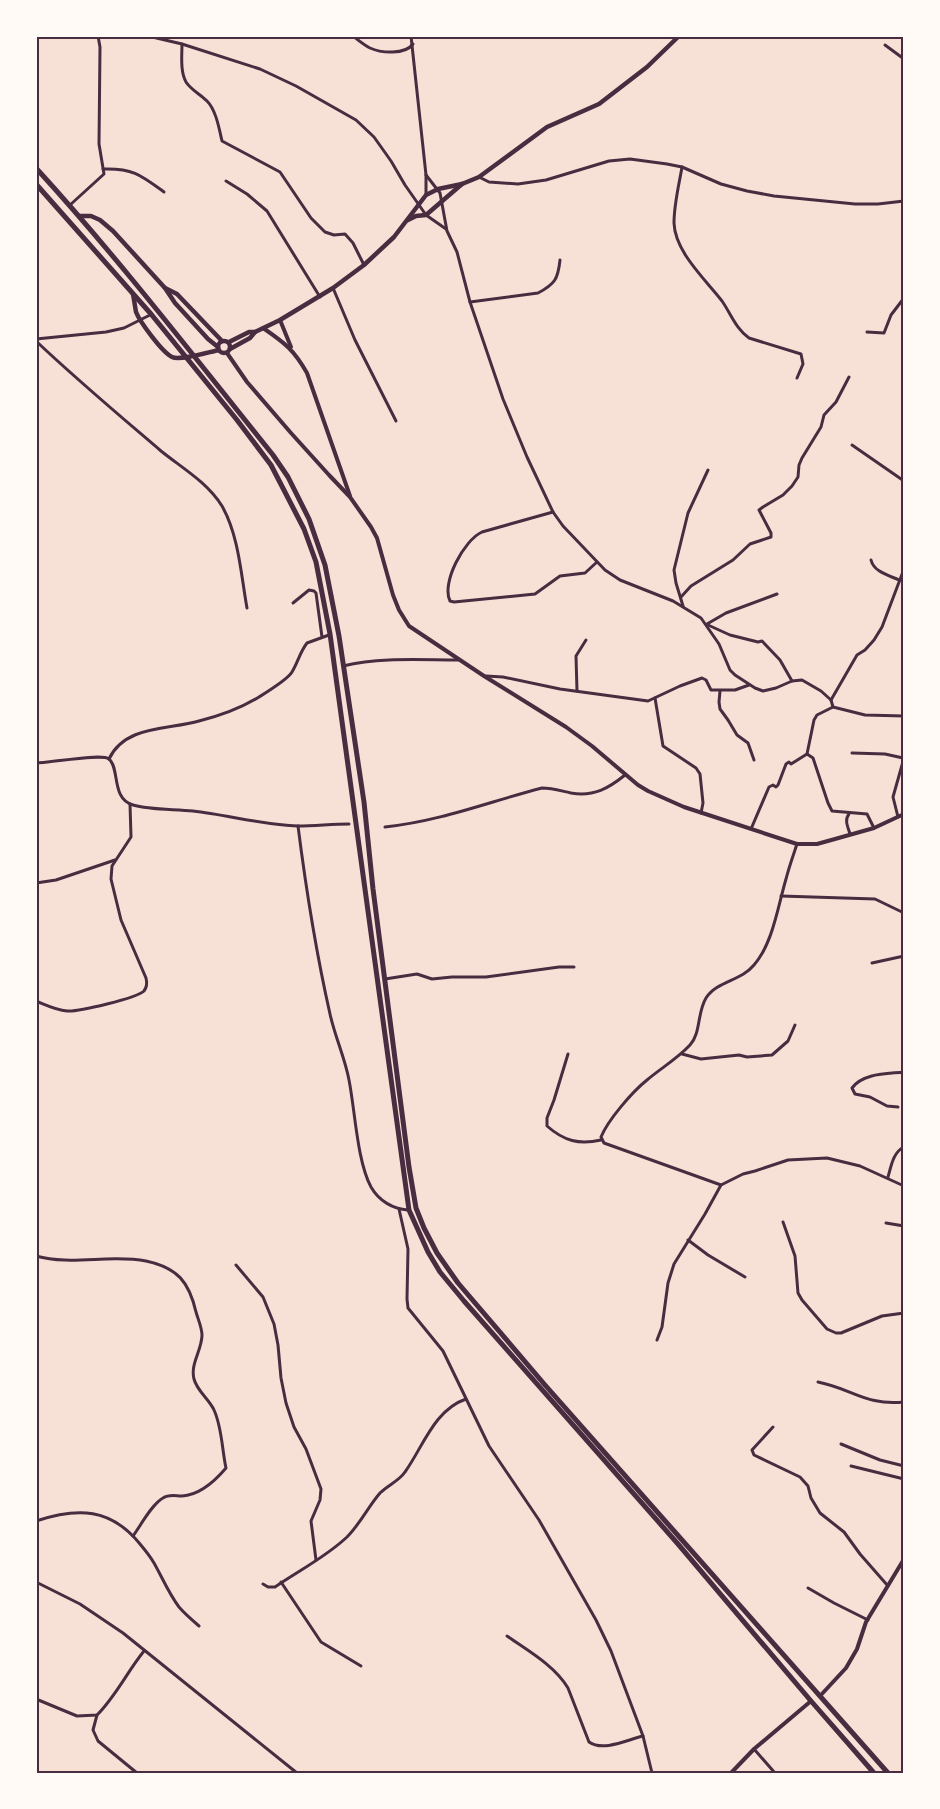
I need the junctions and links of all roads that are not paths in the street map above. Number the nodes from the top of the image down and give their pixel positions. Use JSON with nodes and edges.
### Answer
{"nodes":[{"id":1,"x":98,"y":36,"type":"edge"},
{"id":2,"x":148,"y":36,"type":"edge"},
{"id":3,"x":353,"y":36,"type":"edge"},
{"id":4,"x":411,"y":36,"type":"edge"},
{"id":5,"x":679,"y":36,"type":"edge"},
{"id":6,"x":182,"y":44,"type":"junction"},
{"id":7,"x":413,"y":45,"type":"junction"},
{"id":8,"x":885,"y":45,"type":"dead end"},
{"id":9,"x":904,"y":59,"type":"edge"},
{"id":10,"x":682,"y":167,"type":"junction"},
{"id":11,"x":36,"y":168,"type":"edge"},
{"id":12,"x":103,"y":170,"type":"junction"},
{"id":13,"x":426,"y":175,"type":"junction"},
{"id":14,"x":479,"y":177,"type":"junction"},
{"id":15,"x":226,"y":181,"type":"dead end"},
{"id":16,"x":36,"y":184,"type":"edge"},
{"id":17,"x":462,"y":184,"type":"junction"},
{"id":18,"x":438,"y":189,"type":"junction"},
{"id":19,"x":164,"y":192,"type":"dead end"},
{"id":20,"x":426,"y":195,"type":"junction"},
{"id":21,"x":442,"y":200,"type":"junction"},
{"id":22,"x":904,"y":201,"type":"edge"},
{"id":23,"x":70,"y":205,"type":"junction"},
{"id":24,"x":419,"y":205,"type":"junction"},
{"id":25,"x":426,"y":215,"type":"junction"},
{"id":26,"x":80,"y":216,"type":"junction"},
{"id":27,"x":408,"y":220,"type":"junction"},
{"id":28,"x":447,"y":231,"type":"junction"},
{"id":29,"x":560,"y":260,"type":"dead end"},
{"id":30,"x":364,"y":265,"type":"junction"},
{"id":31,"x":165,"y":288,"type":"junction"},
{"id":32,"x":333,"y":288,"type":"junction"},
{"id":33,"x":133,"y":294,"type":"junction"},
{"id":34,"x":320,"y":297,"type":"junction"},
{"id":35,"x":904,"y":298,"type":"edge"},
{"id":36,"x":470,"y":302,"type":"junction"},
{"id":37,"x":151,"y":314,"type":"junction"},
{"id":38,"x":141,"y":320,"type":"junction"},
{"id":39,"x":280,"y":320,"type":"junction"},
{"id":40,"x":263,"y":328,"type":"junction"},
{"id":41,"x":255,"y":332,"type":"junction"},
{"id":42,"x":867,"y":332,"type":"dead end"},
{"id":43,"x":36,"y":340,"type":"edge"},
{"id":44,"x":222,"y":341,"type":"junction"},
{"id":45,"x":229,"y":342,"type":"junction"},
{"id":46,"x":218,"y":348,"type":"junction"},
{"id":47,"x":291,"y":348,"type":"junction"},
{"id":48,"x":229,"y":351,"type":"junction"},
{"id":49,"x":849,"y":377,"type":"dead end"},
{"id":50,"x":797,"y":378,"type":"dead end"},
{"id":51,"x":396,"y":421,"type":"dead end"},
{"id":52,"x":852,"y":445,"type":"dead end"},
{"id":53,"x":708,"y":470,"type":"dead end"},
{"id":54,"x":904,"y":481,"type":"edge"},
{"id":55,"x":350,"y":497,"type":"junction"},
{"id":56,"x":553,"y":512,"type":"junction"},
{"id":57,"x":871,"y":560,"type":"dead end"},
{"id":58,"x":597,"y":562,"type":"junction"},
{"id":59,"x":904,"y":569,"type":"edge"},
{"id":60,"x":900,"y":580,"type":"junction"},
{"id":61,"x":777,"y":594,"type":"dead end"},
{"id":62,"x":681,"y":597,"type":"junction"},
{"id":63,"x":293,"y":603,"type":"dead end"},
{"id":64,"x":683,"y":606,"type":"junction"},
{"id":65,"x":247,"y":608,"type":"dead end"},
{"id":66,"x":707,"y":624,"type":"junction"},
{"id":67,"x":330,"y":634,"type":"junction"},
{"id":68,"x":322,"y":637,"type":"junction"},
{"id":69,"x":586,"y":640,"type":"dead end"},
{"id":70,"x":461,"y":660,"type":"junction"},
{"id":71,"x":343,"y":666,"type":"junction"},
{"id":72,"x":484,"y":676,"type":"junction"},
{"id":73,"x":792,"y":681,"type":"junction"},
{"id":74,"x":750,"y":685,"type":"junction"},
{"id":75,"x":577,"y":691,"type":"junction"},
{"id":76,"x":720,"y":691,"type":"junction"},
{"id":77,"x":655,"y":698,"type":"junction"},
{"id":78,"x":831,"y":700,"type":"junction"},
{"id":79,"x":833,"y":707,"type":"junction"},
{"id":80,"x":904,"y":716,"type":"edge"},
{"id":81,"x":852,"y":753,"type":"dead end"},
{"id":82,"x":807,"y":754,"type":"junction"},
{"id":83,"x":904,"y":758,"type":"edge"},
{"id":84,"x":109,"y":759,"type":"junction"},
{"id":85,"x":754,"y":760,"type":"dead end"},
{"id":86,"x":36,"y":763,"type":"edge"},
{"id":87,"x":625,"y":775,"type":"junction"},
{"id":88,"x":130,"y":804,"type":"junction"},
{"id":89,"x":701,"y":813,"type":"junction"},
{"id":90,"x":849,"y":814,"type":"junction"},
{"id":91,"x":904,"y":814,"type":"edge"},
{"id":92,"x":898,"y":817,"type":"junction"},
{"id":93,"x":349,"y":824,"type":"dead end"},
{"id":94,"x":298,"y":826,"type":"junction"},
{"id":95,"x":385,"y":827,"type":"dead end"},
{"id":96,"x":874,"y":828,"type":"junction"},
{"id":97,"x":751,"y":829,"type":"junction"},
{"id":98,"x":850,"y":834,"type":"junction"},
{"id":99,"x":797,"y":844,"type":"junction"},
{"id":100,"x":115,"y":860,"type":"junction"},
{"id":101,"x":36,"y":883,"type":"edge"},
{"id":102,"x":781,"y":896,"type":"junction"},
{"id":103,"x":904,"y":913,"type":"edge"},
{"id":104,"x":369,"y":925,"type":"junction"},
{"id":105,"x":378,"y":926,"type":"junction"},
{"id":106,"x":904,"y":956,"type":"edge"},
{"id":107,"x":872,"y":963,"type":"dead end"},
{"id":108,"x":574,"y":967,"type":"dead end"},
{"id":109,"x":385,"y":979,"type":"junction"},
{"id":110,"x":36,"y":1001,"type":"edge"},
{"id":111,"x":795,"y":1025,"type":"dead end"},
{"id":112,"x":568,"y":1054,"type":"dead end"},
{"id":113,"x":682,"y":1054,"type":"junction"},
{"id":114,"x":904,"y":1072,"type":"edge"},
{"id":115,"x":898,"y":1107,"type":"dead end"},
{"id":116,"x":601,"y":1140,"type":"junction"},
{"id":117,"x":904,"y":1147,"type":"edge"},
{"id":118,"x":888,"y":1177,"type":"junction"},
{"id":119,"x":721,"y":1185,"type":"junction"},
{"id":120,"x":904,"y":1186,"type":"edge"},
{"id":121,"x":399,"y":1209,"type":"junction"},
{"id":122,"x":409,"y":1210,"type":"junction"},
{"id":123,"x":783,"y":1222,"type":"dead end"},
{"id":124,"x":886,"y":1223,"type":"dead end"},
{"id":125,"x":904,"y":1226,"type":"edge"},
{"id":126,"x":688,"y":1240,"type":"junction"},
{"id":127,"x":36,"y":1256,"type":"edge"},
{"id":128,"x":236,"y":1265,"type":"dead end"},
{"id":129,"x":745,"y":1277,"type":"dead end"},
{"id":130,"x":904,"y":1313,"type":"edge"},
{"id":131,"x":657,"y":1340,"type":"dead end"},
{"id":132,"x":818,"y":1382,"type":"dead end"},
{"id":133,"x":466,"y":1399,"type":"junction"},
{"id":134,"x":904,"y":1402,"type":"edge"},
{"id":135,"x":773,"y":1427,"type":"dead end"},
{"id":136,"x":841,"y":1444,"type":"dead end"},
{"id":137,"x":851,"y":1466,"type":"dead end"},
{"id":138,"x":904,"y":1466,"type":"edge"},
{"id":139,"x":904,"y":1479,"type":"edge"},
{"id":140,"x":36,"y":1521,"type":"edge"},
{"id":141,"x":133,"y":1536,"type":"junction"},
{"id":142,"x":904,"y":1559,"type":"edge"},
{"id":143,"x":316,"y":1560,"type":"junction"},
{"id":144,"x":36,"y":1582,"type":"edge"},
{"id":145,"x":281,"y":1582,"type":"junction"},
{"id":146,"x":263,"y":1584,"type":"dead end"},
{"id":147,"x":888,"y":1586,"type":"junction"},
{"id":148,"x":808,"y":1588,"type":"dead end"},
{"id":149,"x":868,"y":1620,"type":"junction"},
{"id":150,"x":199,"y":1626,"type":"dead end"},
{"id":151,"x":507,"y":1636,"type":"dead end"},
{"id":152,"x":144,"y":1651,"type":"junction"},
{"id":153,"x":361,"y":1666,"type":"dead end"},
{"id":154,"x":820,"y":1697,"type":"junction"},
{"id":155,"x":36,"y":1699,"type":"edge"},
{"id":156,"x":811,"y":1701,"type":"junction"},
{"id":157,"x":97,"y":1715,"type":"junction"},
{"id":158,"x":643,"y":1736,"type":"junction"},
{"id":159,"x":754,"y":1749,"type":"junction"},
{"id":160,"x":137,"y":1773,"type":"edge"},
{"id":161,"x":297,"y":1773,"type":"edge"},
{"id":162,"x":652,"y":1773,"type":"edge"},
{"id":163,"x":731,"y":1773,"type":"edge"},
{"id":164,"x":775,"y":1773,"type":"edge"},
{"id":165,"x":874,"y":1773,"type":"edge"},
{"id":166,"x":888,"y":1773,"type":"edge"}],
"edges":[{"from":1,"to":12,"type":"street"},
{"from":2,"to":6,"type":"street"},
{"from":3,"to":7,"type":"street"},
{"from":4,"to":7,"type":"street"},
{"from":5,"to":14,"type":"main road"},
{"from":6,"to":24,"type":"street"},
{"from":6,"to":30,"type":"street"},
{"from":7,"to":13,"type":"street"},
{"from":8,"to":9,"type":"street"},
{"from":10,"to":14,"type":"street"},
{"from":10,"to":22,"type":"street"},
{"from":10,"to":50,"type":"street"},
{"from":11,"to":23,"type":"highway"},
{"from":12,"to":19,"type":"street"},
{"from":12,"to":23,"type":"street"},
{"from":13,"to":18,"type":"street"},
{"from":13,"to":20,"type":"street"},
{"from":14,"to":17,"type":"main road"},
{"from":15,"to":34,"type":"street"},
{"from":16,"to":33,"type":"highway"},
{"from":17,"to":18,"type":"main road"},
{"from":17,"to":21,"type":"main road"},
{"from":18,"to":20,"type":"main road"},
{"from":18,"to":21,"type":"street"},
{"from":20,"to":24,"type":"main road"},
{"from":21,"to":25,"type":"main road"},
{"from":21,"to":28,"type":"street"},
{"from":23,"to":26,"type":"highway"},
{"from":24,"to":25,"type":"street"},
{"from":24,"to":27,"type":"main road"},
{"from":25,"to":27,"type":"main road"},
{"from":25,"to":28,"type":"street"},
{"from":26,"to":31,"type":"main road"},
{"from":26,"to":71,"type":"highway"},
{"from":27,"to":30,"type":"main road"},
{"from":28,"to":36,"type":"street"},
{"from":29,"to":36,"type":"street"},
{"from":30,"to":32,"type":"main road"},
{"from":31,"to":44,"type":"main road"},
{"from":31,"to":46,"type":"main road"},
{"from":32,"to":34,"type":"main road"},
{"from":32,"to":51,"type":"street"},
{"from":33,"to":37,"type":"highway"},
{"from":33,"to":38,"type":"main road"},
{"from":34,"to":39,"type":"main road"},
{"from":35,"to":42,"type":"street"},
{"from":36,"to":56,"type":"street"},
{"from":37,"to":38,"type":"street"},
{"from":37,"to":67,"type":"highway"},
{"from":38,"to":43,"type":"street"},
{"from":38,"to":46,"type":"main road"},
{"from":39,"to":40,"type":"main road"},
{"from":39,"to":47,"type":"street"},
{"from":40,"to":41,"type":"main road"},
{"from":40,"to":47,"type":"street"},
{"from":41,"to":45,"type":"main road"},
{"from":41,"to":48,"type":"main road"},
{"from":43,"to":65,"type":"street"},
{"from":44,"to":45,"type":"main road"},
{"from":44,"to":46,"type":"main road"},
{"from":45,"to":48,"type":"main road"},
{"from":46,"to":48,"type":"main road"},
{"from":47,"to":55,"type":"street"},
{"from":48,"to":55,"type":"street"},
{"from":49,"to":62,"type":"street"},
{"from":52,"to":54,"type":"street"},
{"from":53,"to":62,"type":"street"},
{"from":55,"to":70,"type":"street"},
{"from":56,"to":58,"type":"street"},
{"from":56,"to":58,"type":"street"},
{"from":57,"to":60,"type":"street"},
{"from":58,"to":64,"type":"street"},
{"from":59,"to":60,"type":"street"},
{"from":60,"to":78,"type":"street"},
{"from":61,"to":66,"type":"street"},
{"from":62,"to":64,"type":"street"},
{"from":63,"to":68,"type":"street"},
{"from":64,"to":66,"type":"street"},
{"from":66,"to":73,"type":"street"},
{"from":66,"to":74,"type":"street"},
{"from":67,"to":68,"type":"street"},
{"from":67,"to":104,"type":"highway"},
{"from":68,"to":84,"type":"street"},
{"from":69,"to":75,"type":"street"},
{"from":70,"to":71,"type":"street"},
{"from":70,"to":72,"type":"street"},
{"from":71,"to":105,"type":"highway"},
{"from":72,"to":75,"type":"street"},
{"from":72,"to":87,"type":"street"},
{"from":73,"to":74,"type":"street"},
{"from":73,"to":78,"type":"street"},
{"from":74,"to":76,"type":"street"},
{"from":75,"to":77,"type":"street"},
{"from":76,"to":77,"type":"street"},
{"from":76,"to":85,"type":"street"},
{"from":77,"to":89,"type":"street"},
{"from":78,"to":79,"type":"street"},
{"from":79,"to":80,"type":"street"},
{"from":79,"to":82,"type":"street"},
{"from":81,"to":83,"type":"street"},
{"from":82,"to":90,"type":"street"},
{"from":82,"to":97,"type":"street"},
{"from":83,"to":92,"type":"street"},
{"from":84,"to":86,"type":"street"},
{"from":84,"to":88,"type":"street"},
{"from":87,"to":89,"type":"street"},
{"from":87,"to":95,"type":"street"},
{"from":88,"to":94,"type":"street"},
{"from":88,"to":100,"type":"street"},
{"from":89,"to":97,"type":"street"},
{"from":90,"to":96,"type":"street"},
{"from":90,"to":98,"type":"street"},
{"from":91,"to":92,"type":"street"},
{"from":92,"to":96,"type":"street"},
{"from":93,"to":94,"type":"street"},
{"from":94,"to":121,"type":"street"},
{"from":96,"to":98,"type":"street"},
{"from":97,"to":99,"type":"street"},
{"from":98,"to":99,"type":"street"},
{"from":99,"to":102,"type":"street"},
{"from":100,"to":101,"type":"street"},
{"from":100,"to":110,"type":"street"},
{"from":102,"to":103,"type":"street"},
{"from":102,"to":113,"type":"street"},
{"from":104,"to":105,"type":"highway"},
{"from":104,"to":122,"type":"highway"},
{"from":105,"to":109,"type":"highway"},
{"from":106,"to":107,"type":"street"},
{"from":108,"to":109,"type":"street"},
{"from":109,"to":154,"type":"highway"},
{"from":111,"to":113,"type":"street"},
{"from":112,"to":116,"type":"street"},
{"from":113,"to":116,"type":"street"},
{"from":114,"to":115,"type":"street"},
{"from":116,"to":119,"type":"street"},
{"from":117,"to":118,"type":"street"},
{"from":118,"to":119,"type":"street"},
{"from":118,"to":120,"type":"street"},
{"from":119,"to":126,"type":"street"},
{"from":121,"to":122,"type":"street"},
{"from":121,"to":133,"type":"street"},
{"from":122,"to":156,"type":"highway"},
{"from":123,"to":130,"type":"street"},
{"from":124,"to":125,"type":"street"},
{"from":126,"to":129,"type":"street"},
{"from":126,"to":131,"type":"street"},
{"from":127,"to":141,"type":"street"},
{"from":128,"to":143,"type":"street"},
{"from":132,"to":134,"type":"street"},
{"from":133,"to":143,"type":"street"},
{"from":133,"to":158,"type":"street"},
{"from":135,"to":147,"type":"street"},
{"from":136,"to":138,"type":"street"},
{"from":137,"to":139,"type":"street"},
{"from":140,"to":141,"type":"street"},
{"from":141,"to":150,"type":"street"},
{"from":142,"to":147,"type":"street"},
{"from":143,"to":145,"type":"street"},
{"from":144,"to":152,"type":"street"},
{"from":145,"to":146,"type":"street"},
{"from":145,"to":153,"type":"street"},
{"from":147,"to":149,"type":"street"},
{"from":148,"to":149,"type":"street"},
{"from":149,"to":154,"type":"street"},
{"from":151,"to":158,"type":"street"},
{"from":152,"to":157,"type":"street"},
{"from":152,"to":161,"type":"street"},
{"from":154,"to":166,"type":"highway"},
{"from":155,"to":157,"type":"street"},
{"from":156,"to":159,"type":"street"},
{"from":156,"to":165,"type":"highway"},
{"from":157,"to":160,"type":"street"},
{"from":158,"to":162,"type":"street"},
{"from":159,"to":163,"type":"street"},
{"from":159,"to":164,"type":"street"}]}
